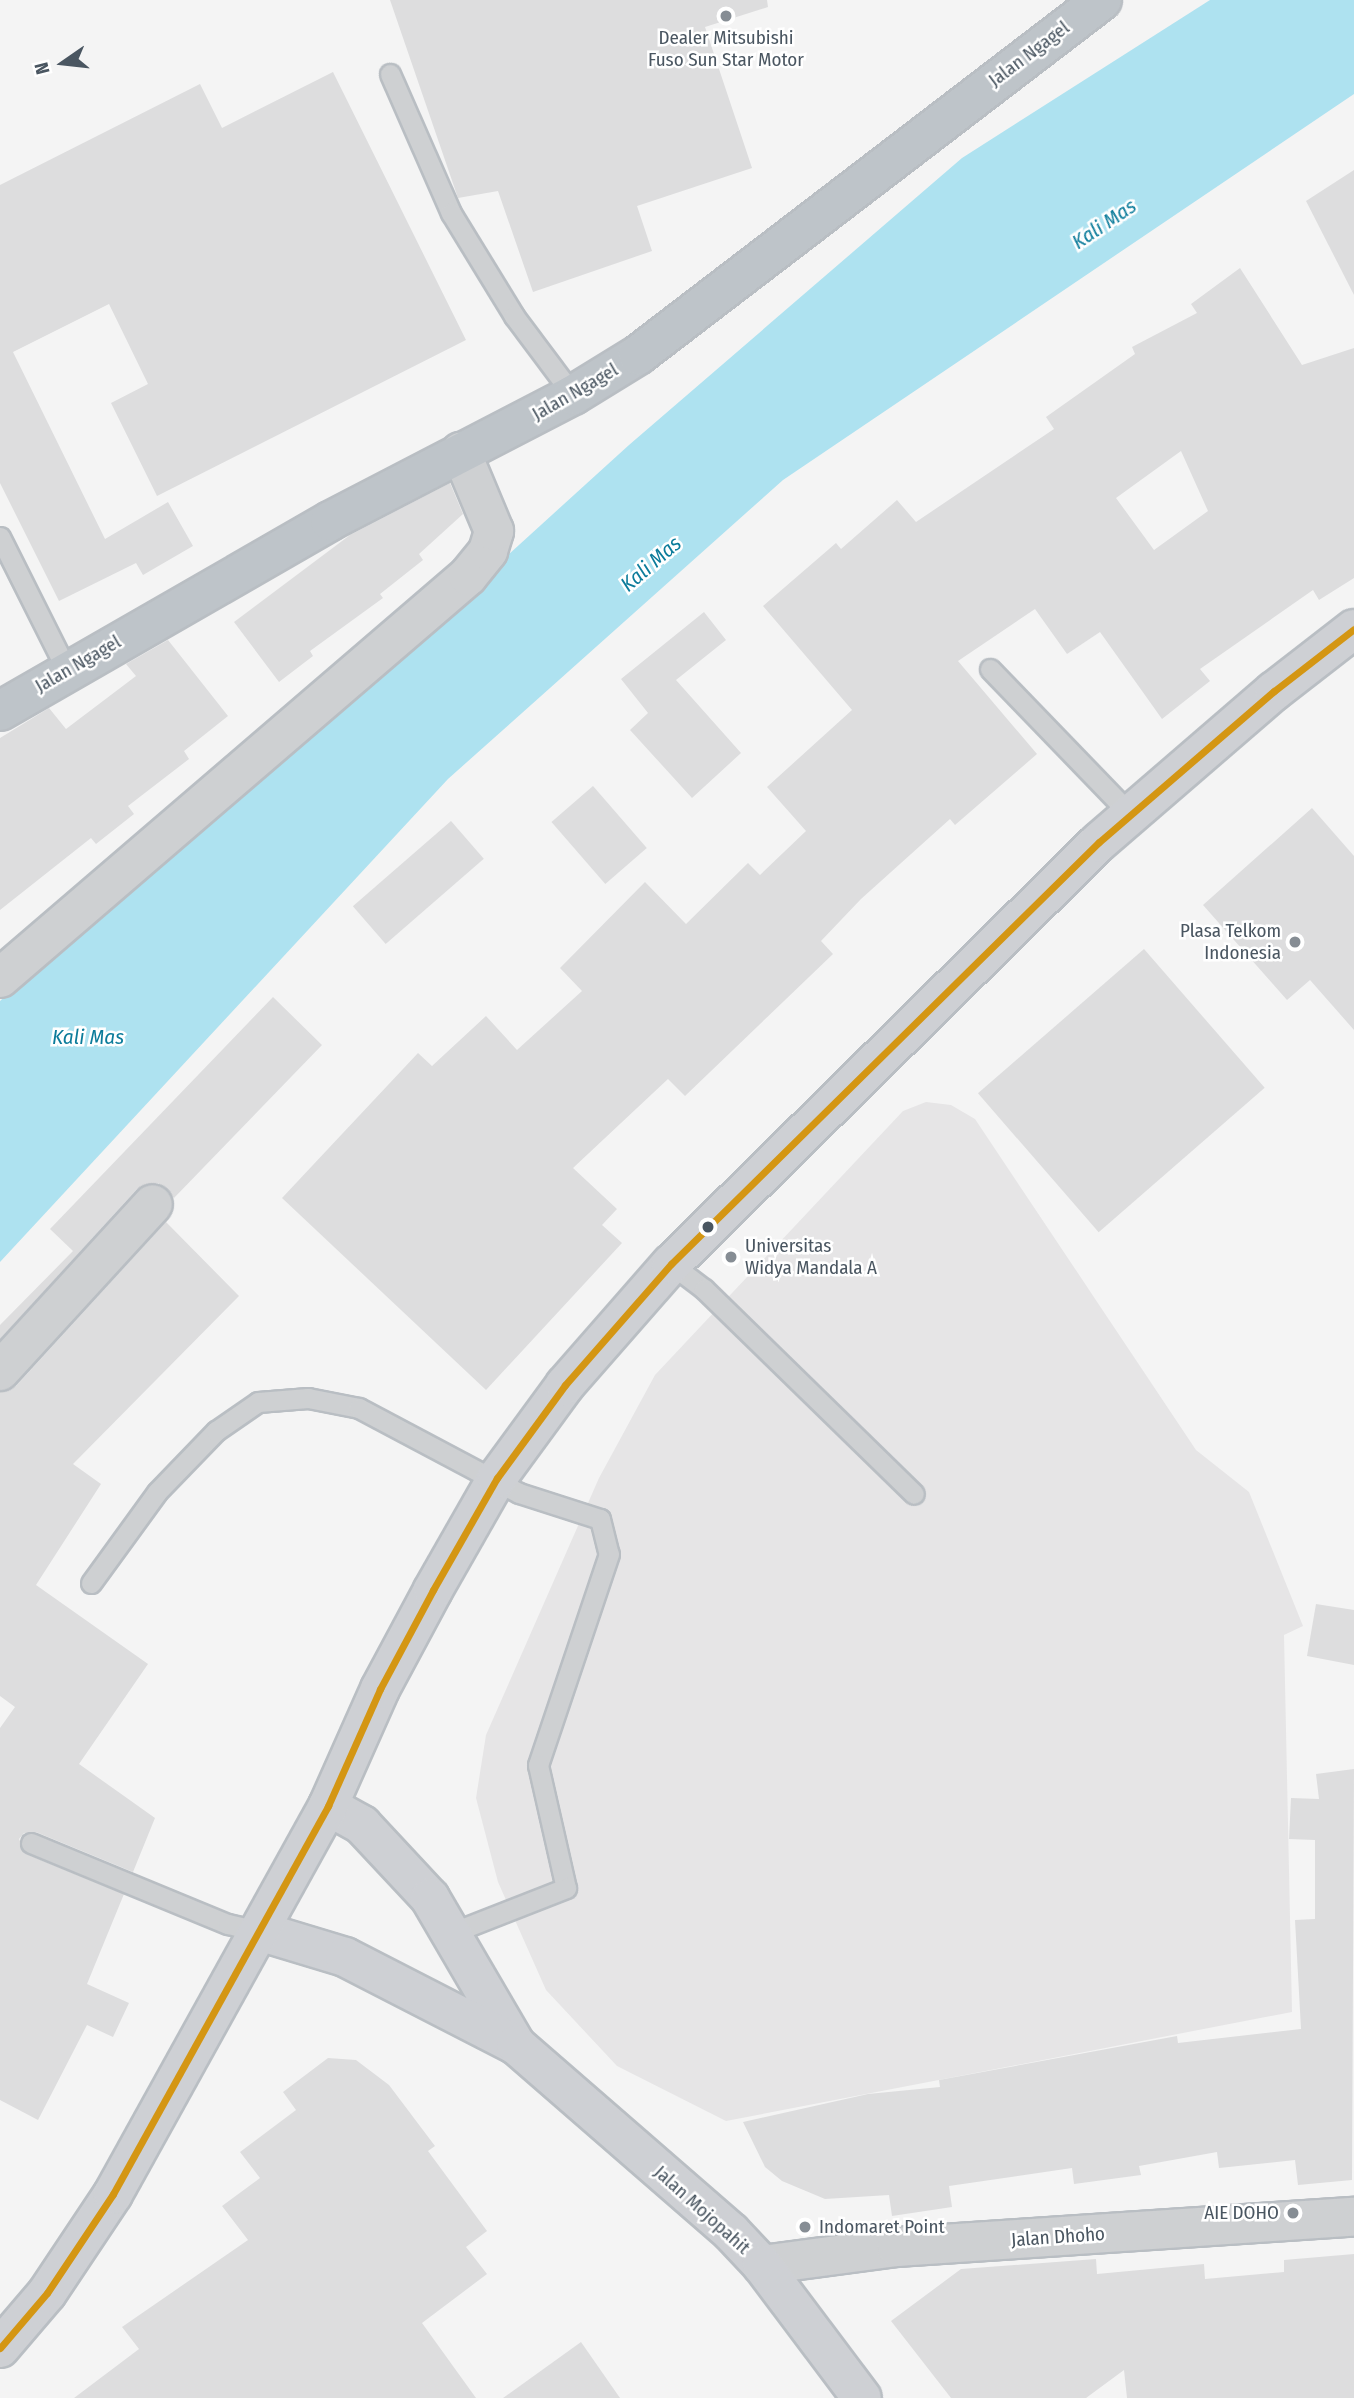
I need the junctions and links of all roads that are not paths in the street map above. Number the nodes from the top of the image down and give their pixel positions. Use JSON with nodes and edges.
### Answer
{"nodes":[{"id":1,"x":1102,"y":0,"type":"edge"},
{"id":2,"x":390,"y":74,"type":"dead end"},
{"id":3,"x":573,"y":396,"type":"junction"},
{"id":4,"x":461,"y":452,"type":"junction"},
{"id":5,"x":0,"y":537,"type":"edge"},
{"id":6,"x":1354,"y":629,"type":"edge"},
{"id":7,"x":990,"y":669,"type":"dead end"},
{"id":8,"x":66,"y":670,"type":"junction"},
{"id":9,"x":0,"y":710,"type":"edge"},
{"id":10,"x":1130,"y":814,"type":"junction"},
{"id":11,"x":0,"y":978,"type":"edge"},
{"id":12,"x":153,"y":1205,"type":"dead end"},
{"id":13,"x":671,"y":1264,"type":"junction"},
{"id":14,"x":0,"y":1371,"type":"edge"},
{"id":15,"x":497,"y":1478,"type":"junction"},
{"id":16,"x":914,"y":1494,"type":"dead end"},
{"id":17,"x":91,"y":1583,"type":"dead end"},
{"id":18,"x":328,"y":1806,"type":"junction"},
{"id":19,"x":31,"y":1843,"type":"dead end"},
{"id":20,"x":259,"y":1931,"type":"junction"},
{"id":21,"x":452,"y":1933,"type":"junction"},
{"id":22,"x":516,"y":2045,"type":"junction"},
{"id":23,"x":1354,"y":2217,"type":"edge"},
{"id":24,"x":762,"y":2265,"type":"junction"},
{"id":25,"x":0,"y":2348,"type":"edge"},
{"id":26,"x":862,"y":2398,"type":"edge"}],
"edges":[{"from":1,"to":3,"type":"highway","name":"Jalan Ngagel"},
{"from":2,"to":3,"type":"lane"},
{"from":3,"to":4,"type":"highway","name":"Jalan Ngagel"},
{"from":4,"to":8,"type":"highway","name":"Jalan Ngagel"},
{"from":4,"to":11,"type":"street"},
{"from":5,"to":8,"type":"lane"},
{"from":6,"to":10,"type":"main road"},
{"from":7,"to":10,"type":"lane"},
{"from":8,"to":9,"type":"highway","name":"Jalan Ngagel"},
{"from":10,"to":13,"type":"main road"},
{"from":12,"to":14,"type":"street"},
{"from":13,"to":15,"type":"main road"},
{"from":13,"to":16,"type":"lane"},
{"from":15,"to":17,"type":"lane"},
{"from":15,"to":18,"type":"main road"},
{"from":15,"to":21,"type":"lane"},
{"from":18,"to":20,"type":"main road"},
{"from":18,"to":21,"type":"main road","name":"Jalan Mojopahit"},
{"from":19,"to":20,"type":"lane"},
{"from":20,"to":22,"type":"main road","name":"Jalan Mojopahit"},
{"from":20,"to":25,"type":"main road"},
{"from":21,"to":22,"type":"main road","name":"Jalan Mojopahit"},
{"from":22,"to":24,"type":"main road","name":"Jalan Mojopahit"},
{"from":23,"to":24,"type":"street","name":"Jalan Dhoho"},
{"from":24,"to":26,"type":"main road","name":"Jalan Mojopahit"}]}
